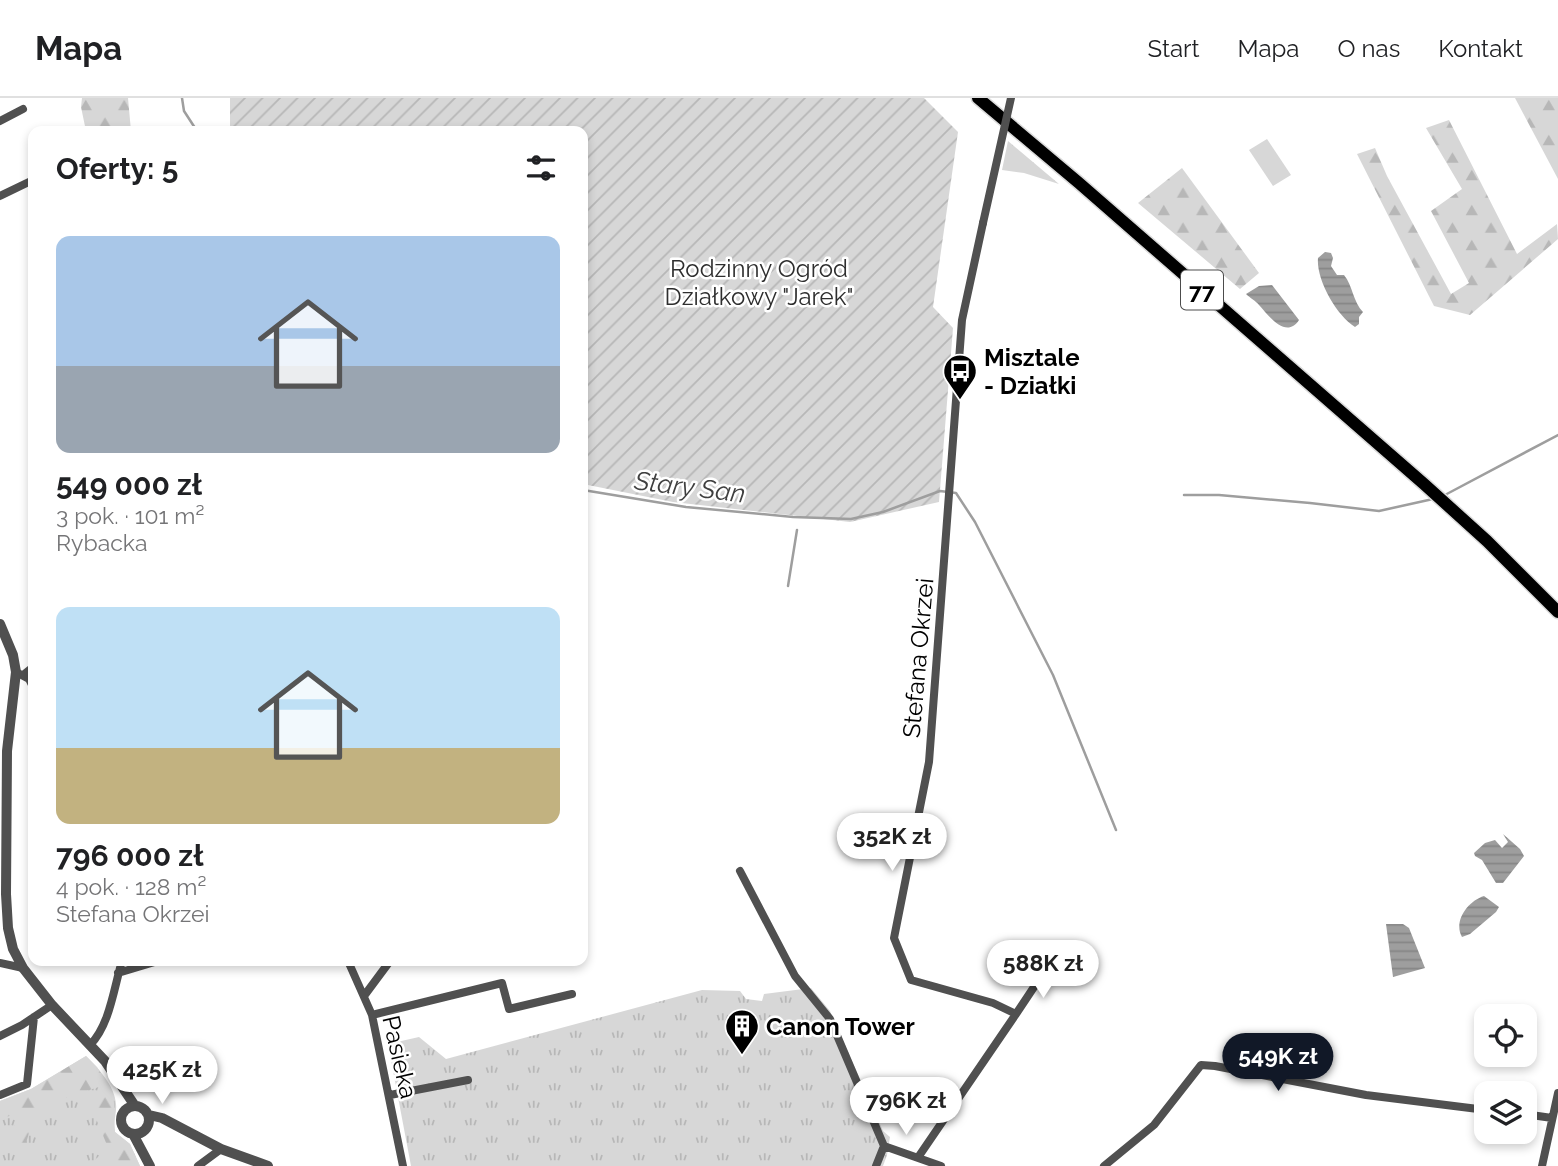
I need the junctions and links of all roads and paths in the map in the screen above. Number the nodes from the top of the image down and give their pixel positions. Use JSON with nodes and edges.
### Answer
{"nodes":[{"id":1,"x":978,"y":98,"type":"edge"},
{"id":2,"x":1011,"y":98,"type":"edge"},
{"id":3,"x":23,"y":109,"type":"dead end"},
{"id":4,"x":0,"y":121,"type":"edge"},
{"id":5,"x":28,"y":182,"type":"edge"},
{"id":6,"x":0,"y":196,"type":"edge"},
{"id":7,"x":1558,"y":612,"type":"edge"},
{"id":8,"x":0,"y":624,"type":"edge"},
{"id":9,"x":28,"y":670,"type":"edge"},
{"id":10,"x":20,"y":674,"type":"junction"},
{"id":11,"x":28,"y":682,"type":"edge"},
{"id":12,"x":740,"y":871,"type":"dead end"},
{"id":13,"x":0,"y":963,"type":"edge"},
{"id":14,"x":120,"y":966,"type":"edge"},
{"id":15,"x":141,"y":966,"type":"edge"},
{"id":16,"x":350,"y":966,"type":"edge"},
{"id":17,"x":386,"y":966,"type":"edge"},
{"id":18,"x":23,"y":968,"type":"junction"},
{"id":19,"x":1046,"y":969,"type":"dead end"},
{"id":20,"x":118,"y":973,"type":"junction"},
{"id":21,"x":572,"y":994,"type":"dead end"},
{"id":22,"x":365,"y":996,"type":"junction"},
{"id":23,"x":52,"y":1004,"type":"junction"},
{"id":24,"x":372,"y":1014,"type":"junction"},
{"id":25,"x":1016,"y":1014,"type":"junction"},
{"id":26,"x":34,"y":1017,"type":"junction"},
{"id":27,"x":0,"y":1036,"type":"edge"},
{"id":28,"x":90,"y":1045,"type":"junction"},
{"id":29,"x":468,"y":1080,"type":"dead end"},
{"id":30,"x":1558,"y":1093,"type":"edge"},
{"id":31,"x":0,"y":1095,"type":"edge"},
{"id":32,"x":390,"y":1096,"type":"junction"},
{"id":33,"x":130,"y":1108,"type":"junction"},
{"id":34,"x":1474,"y":1109,"type":"edge"},
{"id":35,"x":1537,"y":1116,"type":"edge"},
{"id":36,"x":1552,"y":1118,"type":"junction"},
{"id":37,"x":144,"y":1127,"type":"junction"},
{"id":38,"x":884,"y":1146,"type":"junction"},
{"id":39,"x":221,"y":1149,"type":"junction"},
{"id":40,"x":919,"y":1156,"type":"junction"},
{"id":41,"x":148,"y":1161,"type":"edge"},
{"id":42,"x":198,"y":1166,"type":"edge"},
{"id":43,"x":268,"y":1166,"type":"edge"},
{"id":44,"x":403,"y":1166,"type":"edge"},
{"id":45,"x":876,"y":1166,"type":"edge"},
{"id":46,"x":941,"y":1166,"type":"edge"},
{"id":47,"x":1104,"y":1166,"type":"edge"},
{"id":48,"x":1542,"y":1166,"type":"edge"}],
"edges":[{"from":1,"to":7,"type":"main road","number":"77"},
{"from":2,"to":25,"type":"street","name":"Stefana Okrzei","bridge":true},
{"from":3,"to":4,"type":"street"},
{"from":5,"to":6,"type":"street"},
{"from":8,"to":10,"type":"street"},
{"from":9,"to":10,"type":"street"},
{"from":10,"to":11,"type":"street"},
{"from":10,"to":18,"type":"street"},
{"from":12,"to":38,"type":"street"},
{"from":13,"to":18,"type":"street"},
{"from":14,"to":20,"type":"street"},
{"from":15,"to":20,"type":"street"},
{"from":16,"to":22,"type":"street","name":"Pasieka"},
{"from":17,"to":22,"type":"street"},
{"from":18,"to":23,"type":"street"},
{"from":19,"to":25,"type":"street"},
{"from":20,"to":28,"type":"street"},
{"from":21,"to":24,"type":"street"},
{"from":22,"to":24,"type":"street","name":"Pasieka"},
{"from":23,"to":26,"type":"street"},
{"from":23,"to":28,"type":"street"},
{"from":24,"to":32,"type":"street","name":"Pasieka"},
{"from":25,"to":40,"type":"street"},
{"from":26,"to":27,"type":"street"},
{"from":26,"to":31,"type":"street"},
{"from":28,"to":33,"type":"street"},
{"from":29,"to":32,"type":"street"},
{"from":30,"to":36,"type":"street"},
{"from":32,"to":44,"type":"street","name":"Pasieka"},
{"from":33,"to":37,"type":"street"},
{"from":33,"to":37,"type":"street"},
{"from":34,"to":47,"type":"street"},
{"from":35,"to":36,"type":"street"},
{"from":36,"to":48,"type":"street"},
{"from":37,"to":39,"type":"street"},
{"from":37,"to":41,"type":"street"},
{"from":38,"to":40,"type":"street"},
{"from":38,"to":45,"type":"street"},
{"from":39,"to":42,"type":"street"},
{"from":39,"to":43,"type":"street"},
{"from":40,"to":46,"type":"street"}]}
